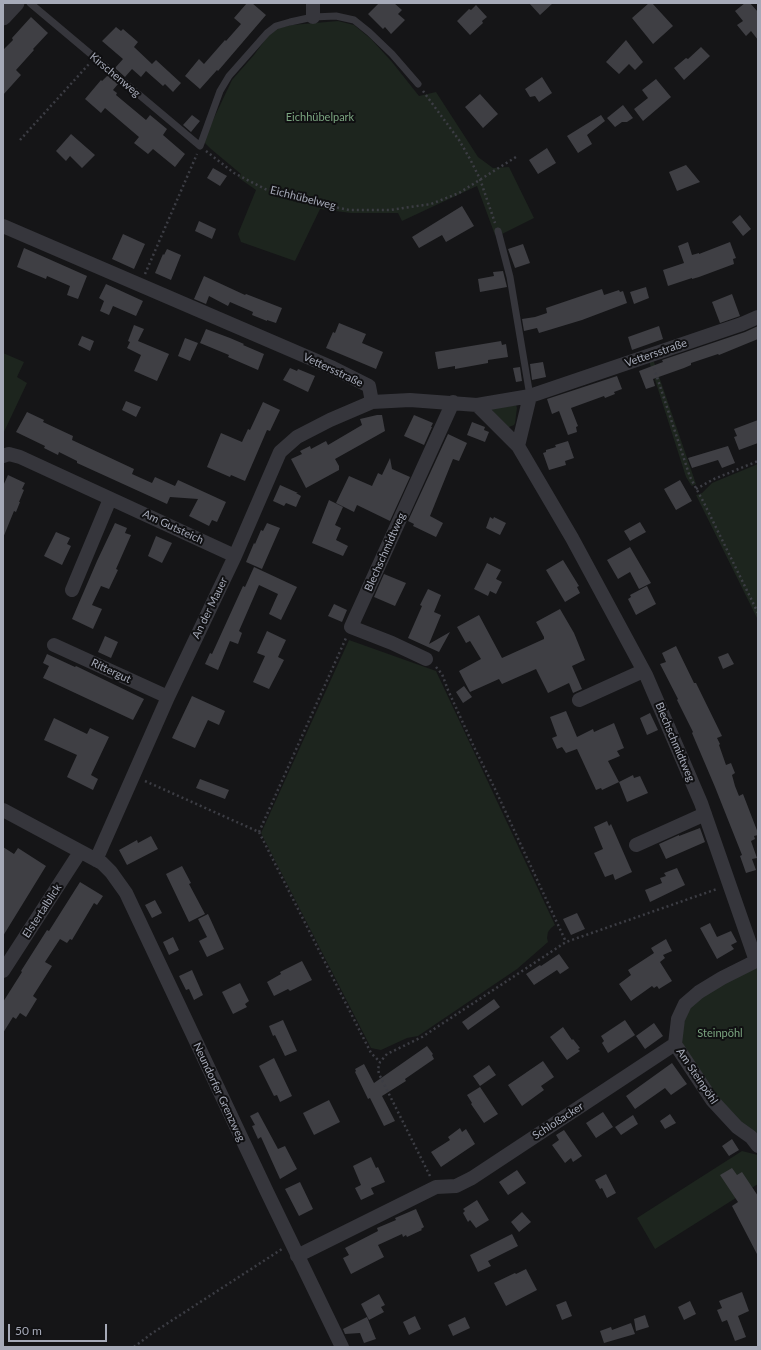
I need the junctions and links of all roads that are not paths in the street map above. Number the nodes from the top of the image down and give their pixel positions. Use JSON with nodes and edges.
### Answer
{"nodes":[{"id":1,"x":16,"y":3,"type":"edge"},
{"id":2,"x":30,"y":3,"type":"edge"},
{"id":3,"x":313,"y":3,"type":"edge"},
{"id":4,"x":3,"y":17,"type":"edge"},
{"id":5,"x":313,"y":18,"type":"junction"},
{"id":6,"x":418,"y":84,"type":"road end"},
{"id":7,"x":3,"y":226,"type":"edge"},
{"id":8,"x":498,"y":231,"type":"road end"},
{"id":9,"x":758,"y":317,"type":"edge"},
{"id":10,"x":530,"y":396,"type":"junction"},
{"id":11,"x":372,"y":402,"type":"junction"},
{"id":12,"x":453,"y":402,"type":"junction"},
{"id":13,"x":477,"y":405,"type":"junction"},
{"id":14,"x":518,"y":446,"type":"junction"},
{"id":15,"x":3,"y":456,"type":"edge"},
{"id":16,"x":110,"y":499,"type":"junction"},
{"id":17,"x":235,"y":556,"type":"junction"},
{"id":18,"x":72,"y":590,"type":"dead end"},
{"id":19,"x":54,"y":645,"type":"dead end"},
{"id":20,"x":426,"y":659,"type":"road end"},
{"id":21,"x":643,"y":671,"type":"junction"},
{"id":22,"x":168,"y":697,"type":"junction"},
{"id":23,"x":579,"y":700,"type":"dead end"},
{"id":24,"x":3,"y":810,"type":"edge"},
{"id":25,"x":705,"y":814,"type":"junction"},
{"id":26,"x":636,"y":845,"type":"dead end"},
{"id":27,"x":80,"y":852,"type":"junction"},
{"id":28,"x":96,"y":860,"type":"junction"},
{"id":29,"x":757,"y":961,"type":"edge"},
{"id":30,"x":3,"y":971,"type":"edge"},
{"id":31,"x":675,"y":1044,"type":"junction"},
{"id":32,"x":758,"y":1146,"type":"edge"},
{"id":33,"x":294,"y":1250,"type":"junction"},
{"id":34,"x":342,"y":1347,"type":"edge"}],
"edges":[{"from":1,"to":4,"type":"street"},
{"from":2,"to":5,"type":"lane","name":"Kirschenweg"},
{"from":3,"to":5,"type":"street"},
{"from":5,"to":6,"type":"lane"},
{"from":7,"to":11,"type":"street","name":"Vettersstraße"},
{"from":8,"to":10,"type":"lane"},
{"from":9,"to":10,"type":"street","name":"Vettersstraße"},
{"from":10,"to":13,"type":"street","name":"Vettersstraße"},
{"from":10,"to":14,"type":"street"},
{"from":11,"to":12,"type":"street","name":"Vettersstraße"},
{"from":11,"to":17,"type":"street","name":"An der Mauer"},
{"from":12,"to":13,"type":"street","name":"Vettersstraße"},
{"from":12,"to":20,"type":"street","name":"Blechschmidtweg"},
{"from":13,"to":14,"type":"street","name":"Blechschmidtweg"},
{"from":14,"to":21,"type":"street","name":"Blechschmidtweg"},
{"from":15,"to":16,"type":"street","name":"Am Gutsteich"},
{"from":16,"to":17,"type":"street","name":"Am Gutsteich"},
{"from":16,"to":18,"type":"street"},
{"from":17,"to":22,"type":"street","name":"An der Mauer"},
{"from":19,"to":22,"type":"street","name":"Rittergut"},
{"from":21,"to":23,"type":"street"},
{"from":21,"to":25,"type":"street","name":"Blechschmidtweg"},
{"from":22,"to":28,"type":"street","name":"An der Mauer"},
{"from":24,"to":27,"type":"street"},
{"from":25,"to":26,"type":"street"},
{"from":25,"to":29,"type":"street","name":"Blechschmidtweg"},
{"from":27,"to":28,"type":"street","name":"Neundorfer Grenzweg"},
{"from":27,"to":30,"type":"street","name":"Elstertalblick"},
{"from":28,"to":33,"type":"street","name":"Neundorfer Grenzweg"},
{"from":29,"to":31,"type":"street","name":"Am Steinpöhl"},
{"from":31,"to":32,"type":"street","name":"Am Steinpöhl"},
{"from":31,"to":33,"type":"street","name":"Schloßacker"},
{"from":33,"to":34,"type":"street","name":"Neundorfer Grenzweg"}]}
